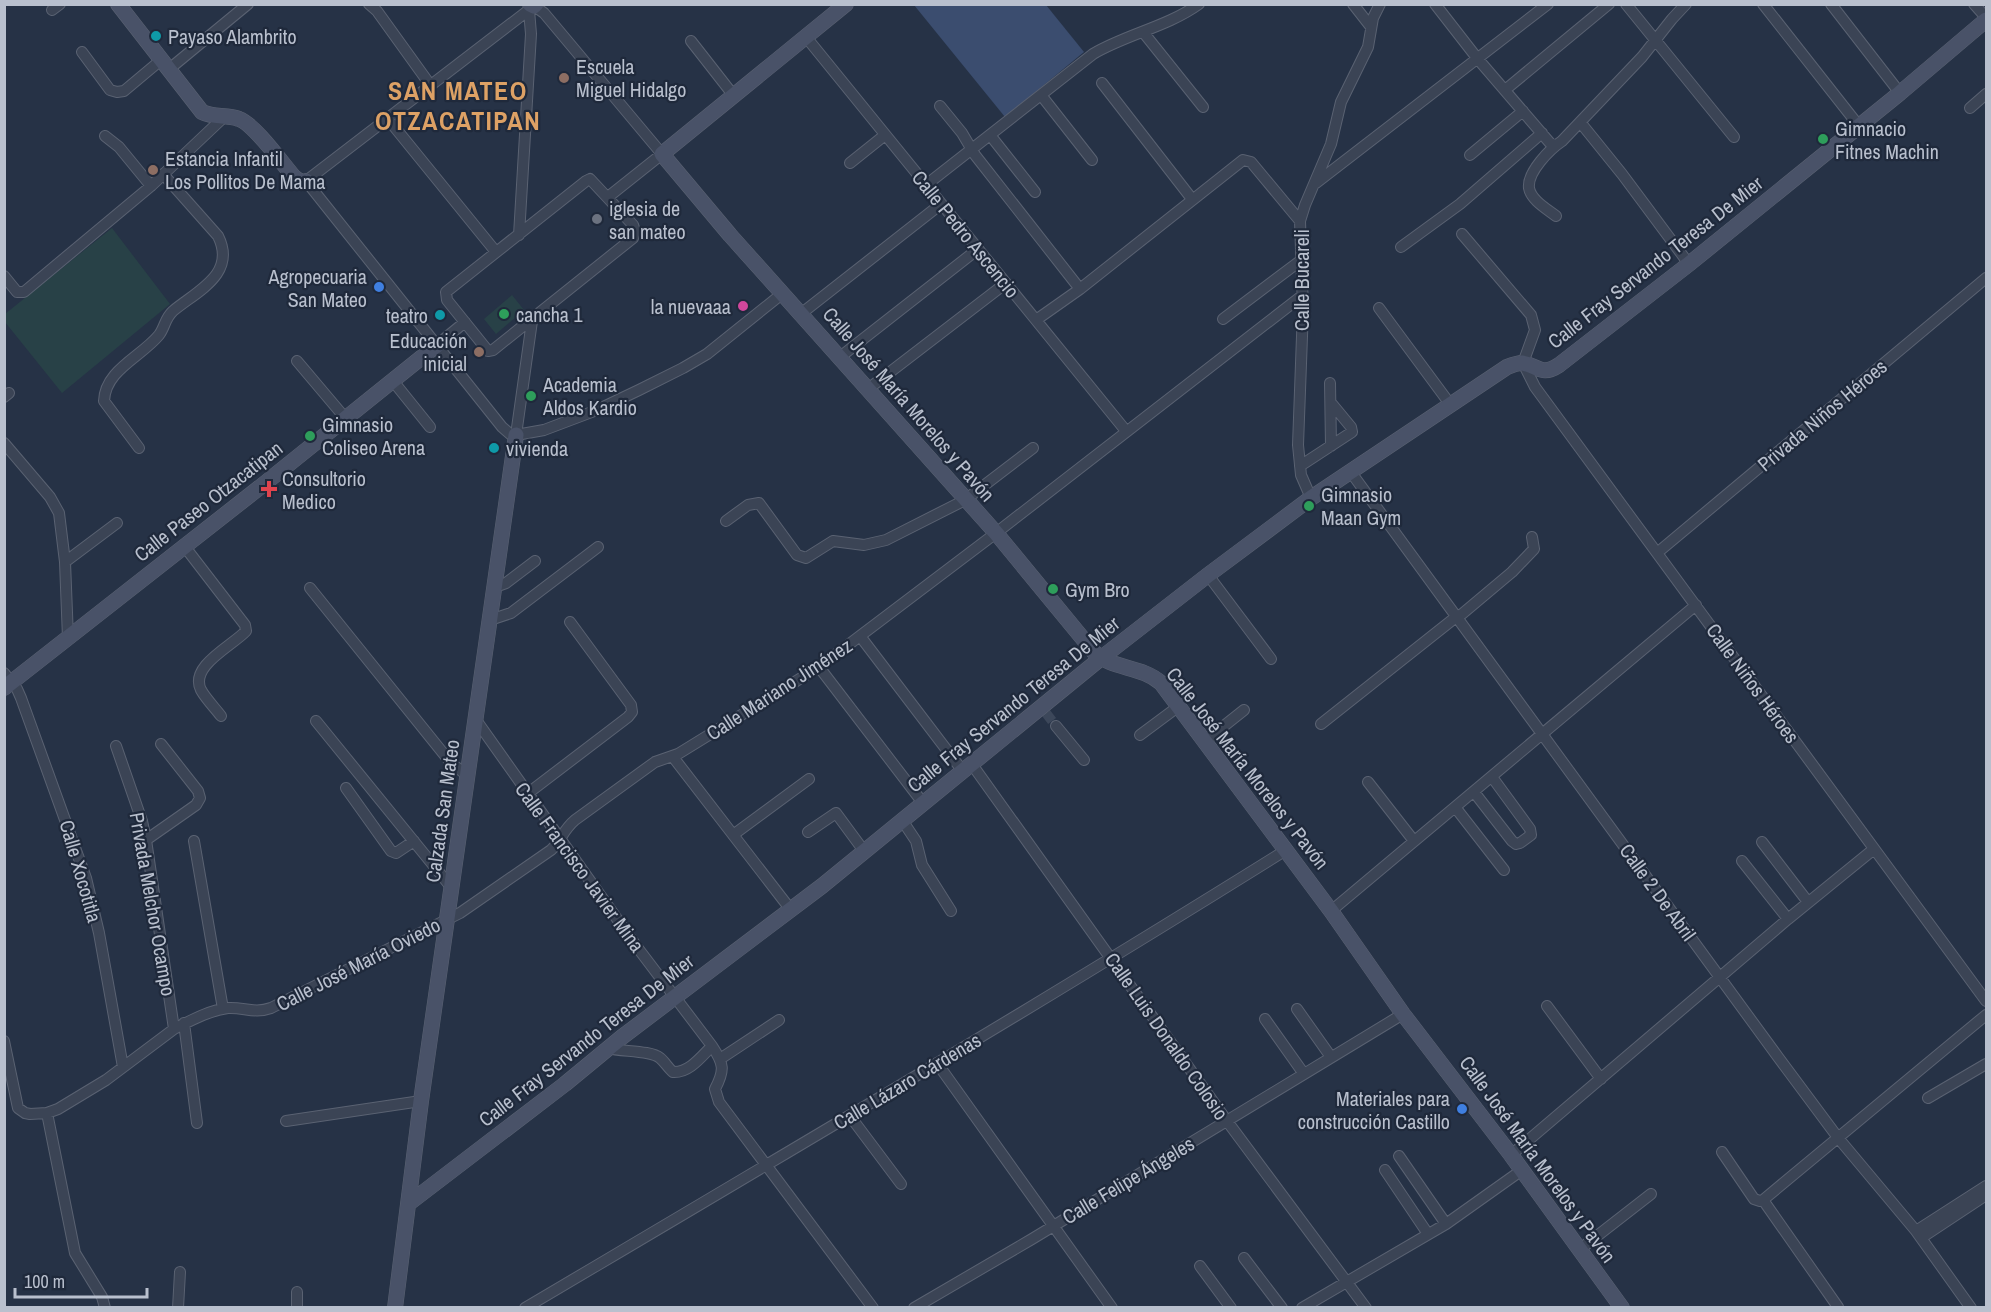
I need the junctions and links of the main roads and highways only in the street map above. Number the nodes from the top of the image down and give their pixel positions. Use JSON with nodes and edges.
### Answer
{"nodes":[{"id":1,"x":118,"y":4,"type":"edge"},
{"id":2,"x":846,"y":4,"type":"edge"},
{"id":3,"x":1983,"y":16,"type":"edge"},
{"id":4,"x":306,"y":181,"type":"road end"},
{"id":5,"x":437,"y":345,"type":"road end"},
{"id":6,"x":516,"y":435,"type":"road end"},
{"id":7,"x":1100,"y":659,"type":"junction"},
{"id":8,"x":7,"y":681,"type":"edge"},
{"id":9,"x":408,"y":1204,"type":"junction"},
{"id":10,"x":395,"y":1308,"type":"edge"},
{"id":11,"x":1622,"y":1308,"type":"edge"}],
"edges":[{"from":1,"to":4,"type":"main road"},
{"from":2,"to":7,"type":"main road","name":"Calle José María Morelos y Pavón"},
{"from":3,"to":7,"type":"main road","name":"Calle Fray Servando Teresa De Mier"},
{"from":5,"to":8,"type":"main road","name":"Calle Paseo Otzacatipan"},
{"from":6,"to":9,"type":"main road","name":"Calzada San Mateo"},
{"from":7,"to":9,"type":"main road","name":"Calle Fray Servando Teresa De Mier"},
{"from":7,"to":11,"type":"main road","name":"Calle José María Morelos y Pavón"},
{"from":9,"to":10,"type":"main road","name":"Calzada San Mateo"}]}
